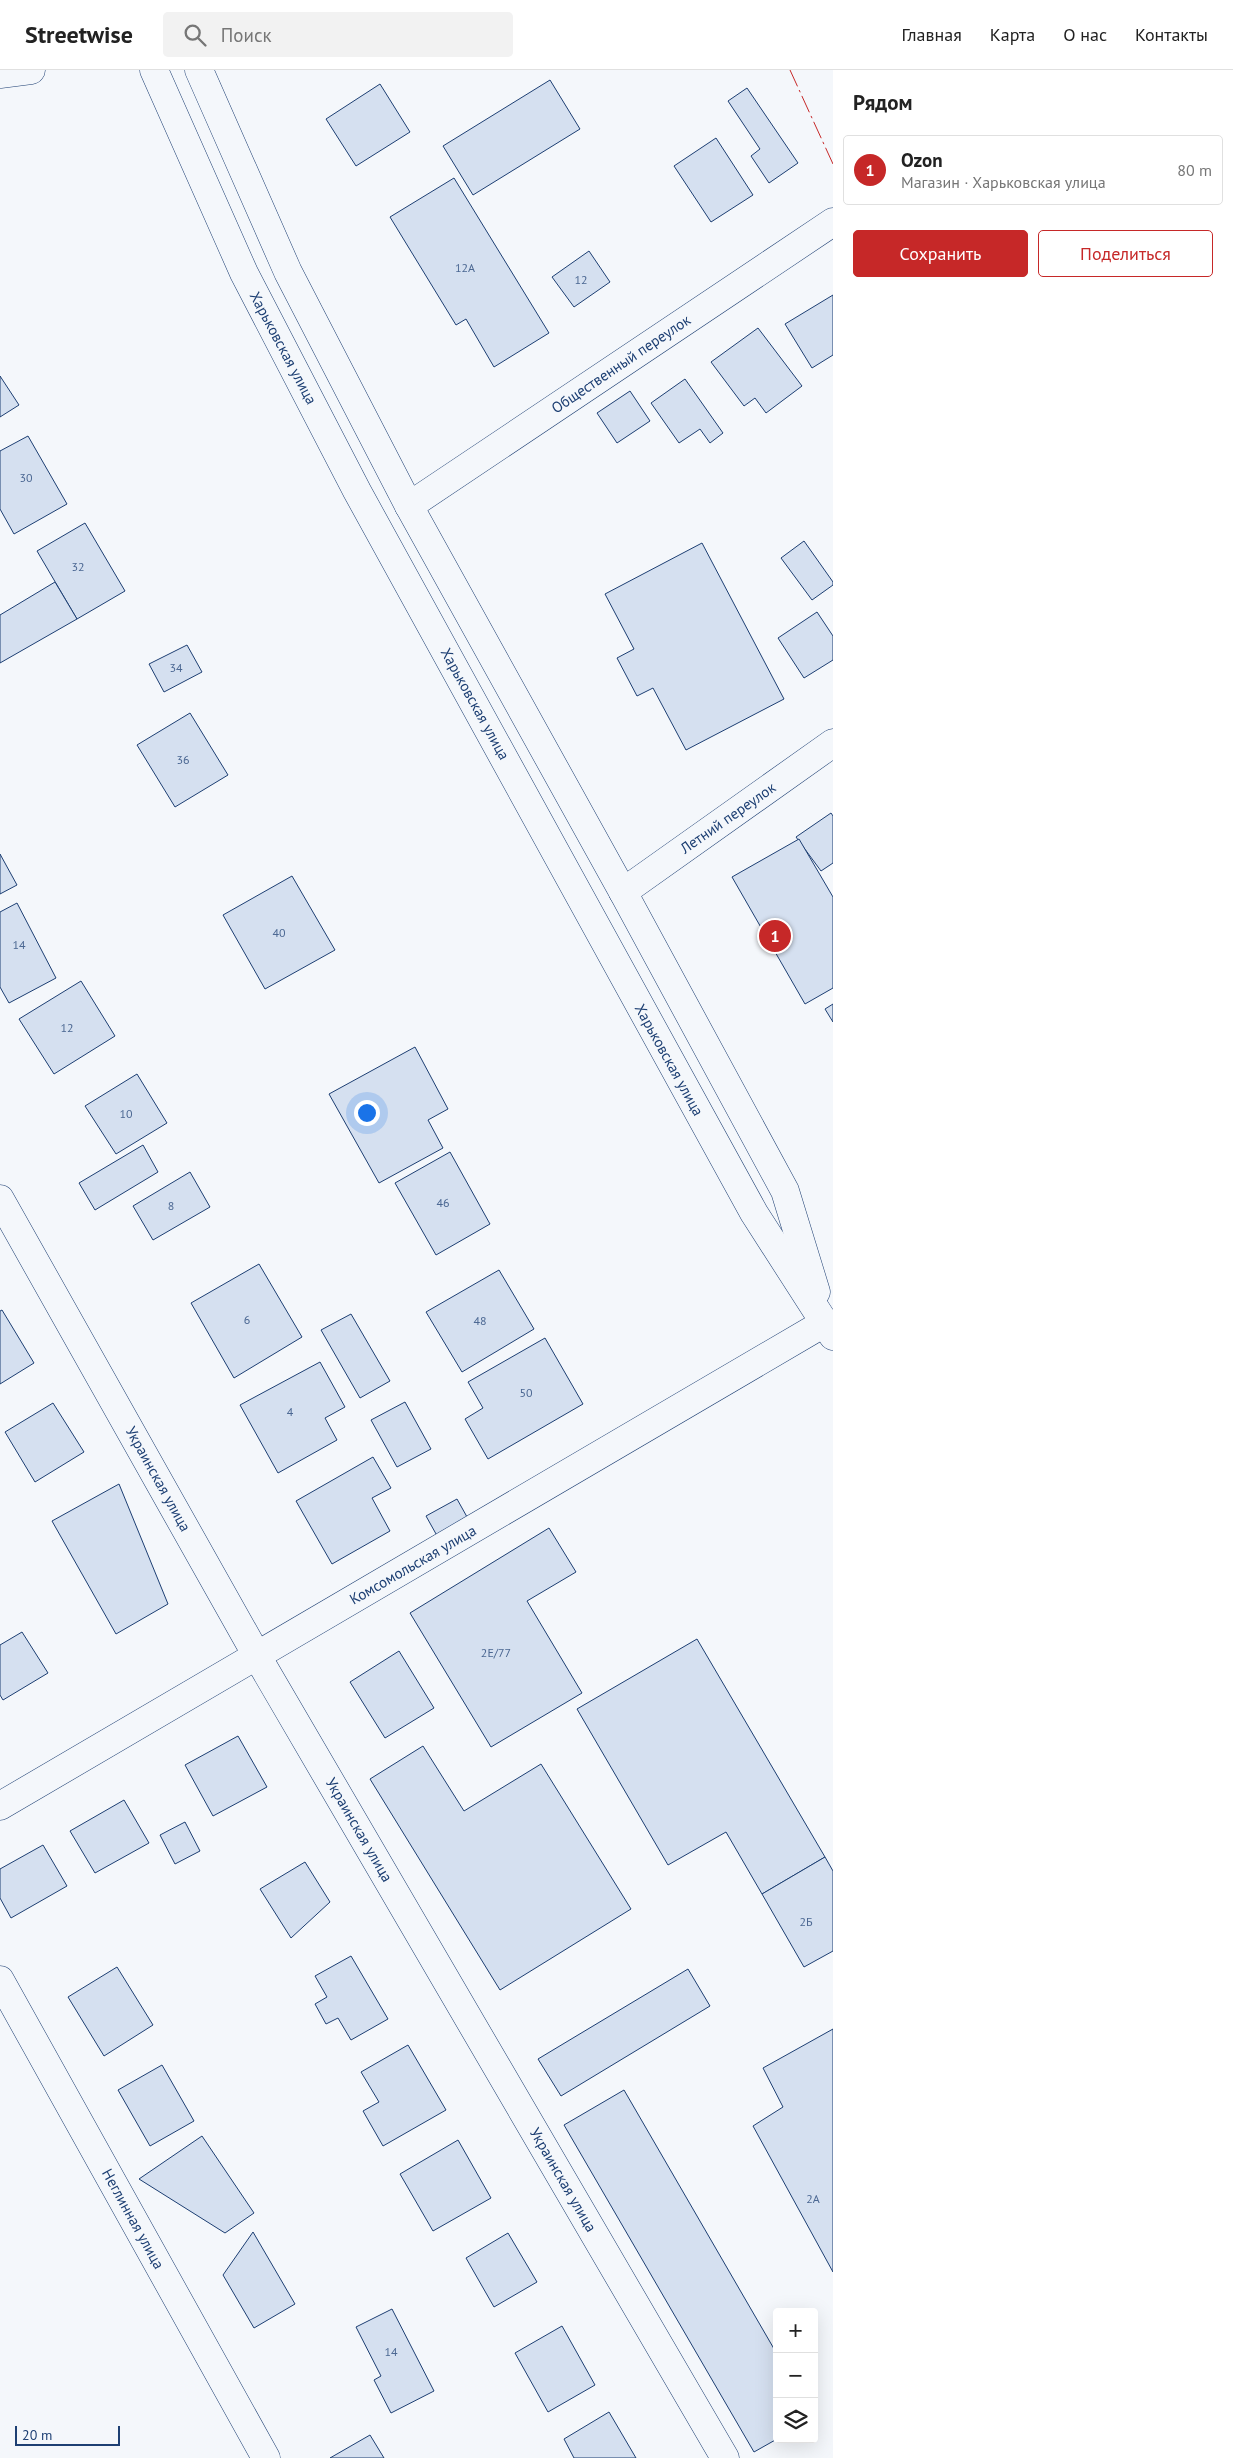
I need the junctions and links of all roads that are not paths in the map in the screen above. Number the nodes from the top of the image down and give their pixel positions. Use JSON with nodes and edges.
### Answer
{"nodes":[{"id":1,"x":31,"y":70,"type":"edge"},
{"id":2,"x":154,"y":70,"type":"edge"},
{"id":3,"x":199,"y":70,"type":"edge"},
{"id":4,"x":0,"y":74,"type":"edge"},
{"id":5,"x":833,"y":222,"type":"edge"},
{"id":6,"x":409,"y":506,"type":"junction"},
{"id":7,"x":833,"y":743,"type":"edge"},
{"id":8,"x":624,"y":892,"type":"junction"},
{"id":9,"x":0,"y":1199,"type":"edge"},
{"id":10,"x":829,"y":1329,"type":"edge"},
{"id":11,"x":258,"y":1656,"type":"junction"},
{"id":12,"x":0,"y":1806,"type":"edge"},
{"id":13,"x":0,"y":1980,"type":"edge"},
{"id":14,"x":266,"y":2458,"type":"edge"},
{"id":15,"x":724,"y":2458,"type":"edge"}],
"edges":[{"from":1,"to":4,"type":"main road"},
{"from":2,"to":10,"type":"main road","name":"Харьковская улица"},
{"from":3,"to":6,"type":"main road"},
{"from":5,"to":6,"type":"main road","name":"Общественный переулок"},
{"from":6,"to":8,"type":"main road"},
{"from":7,"to":8,"type":"main road","name":"Летний переулок"},
{"from":8,"to":10,"type":"main road"},
{"from":9,"to":11,"type":"main road","name":"Украинская улица"},
{"from":10,"to":11,"type":"main road","name":"Комсомольская улица"},
{"from":11,"to":12,"type":"main road","name":"Комсомольская улица"},
{"from":11,"to":15,"type":"main road","name":"Украинская улица"},
{"from":13,"to":14,"type":"main road","name":"Неглинная улица"}]}
